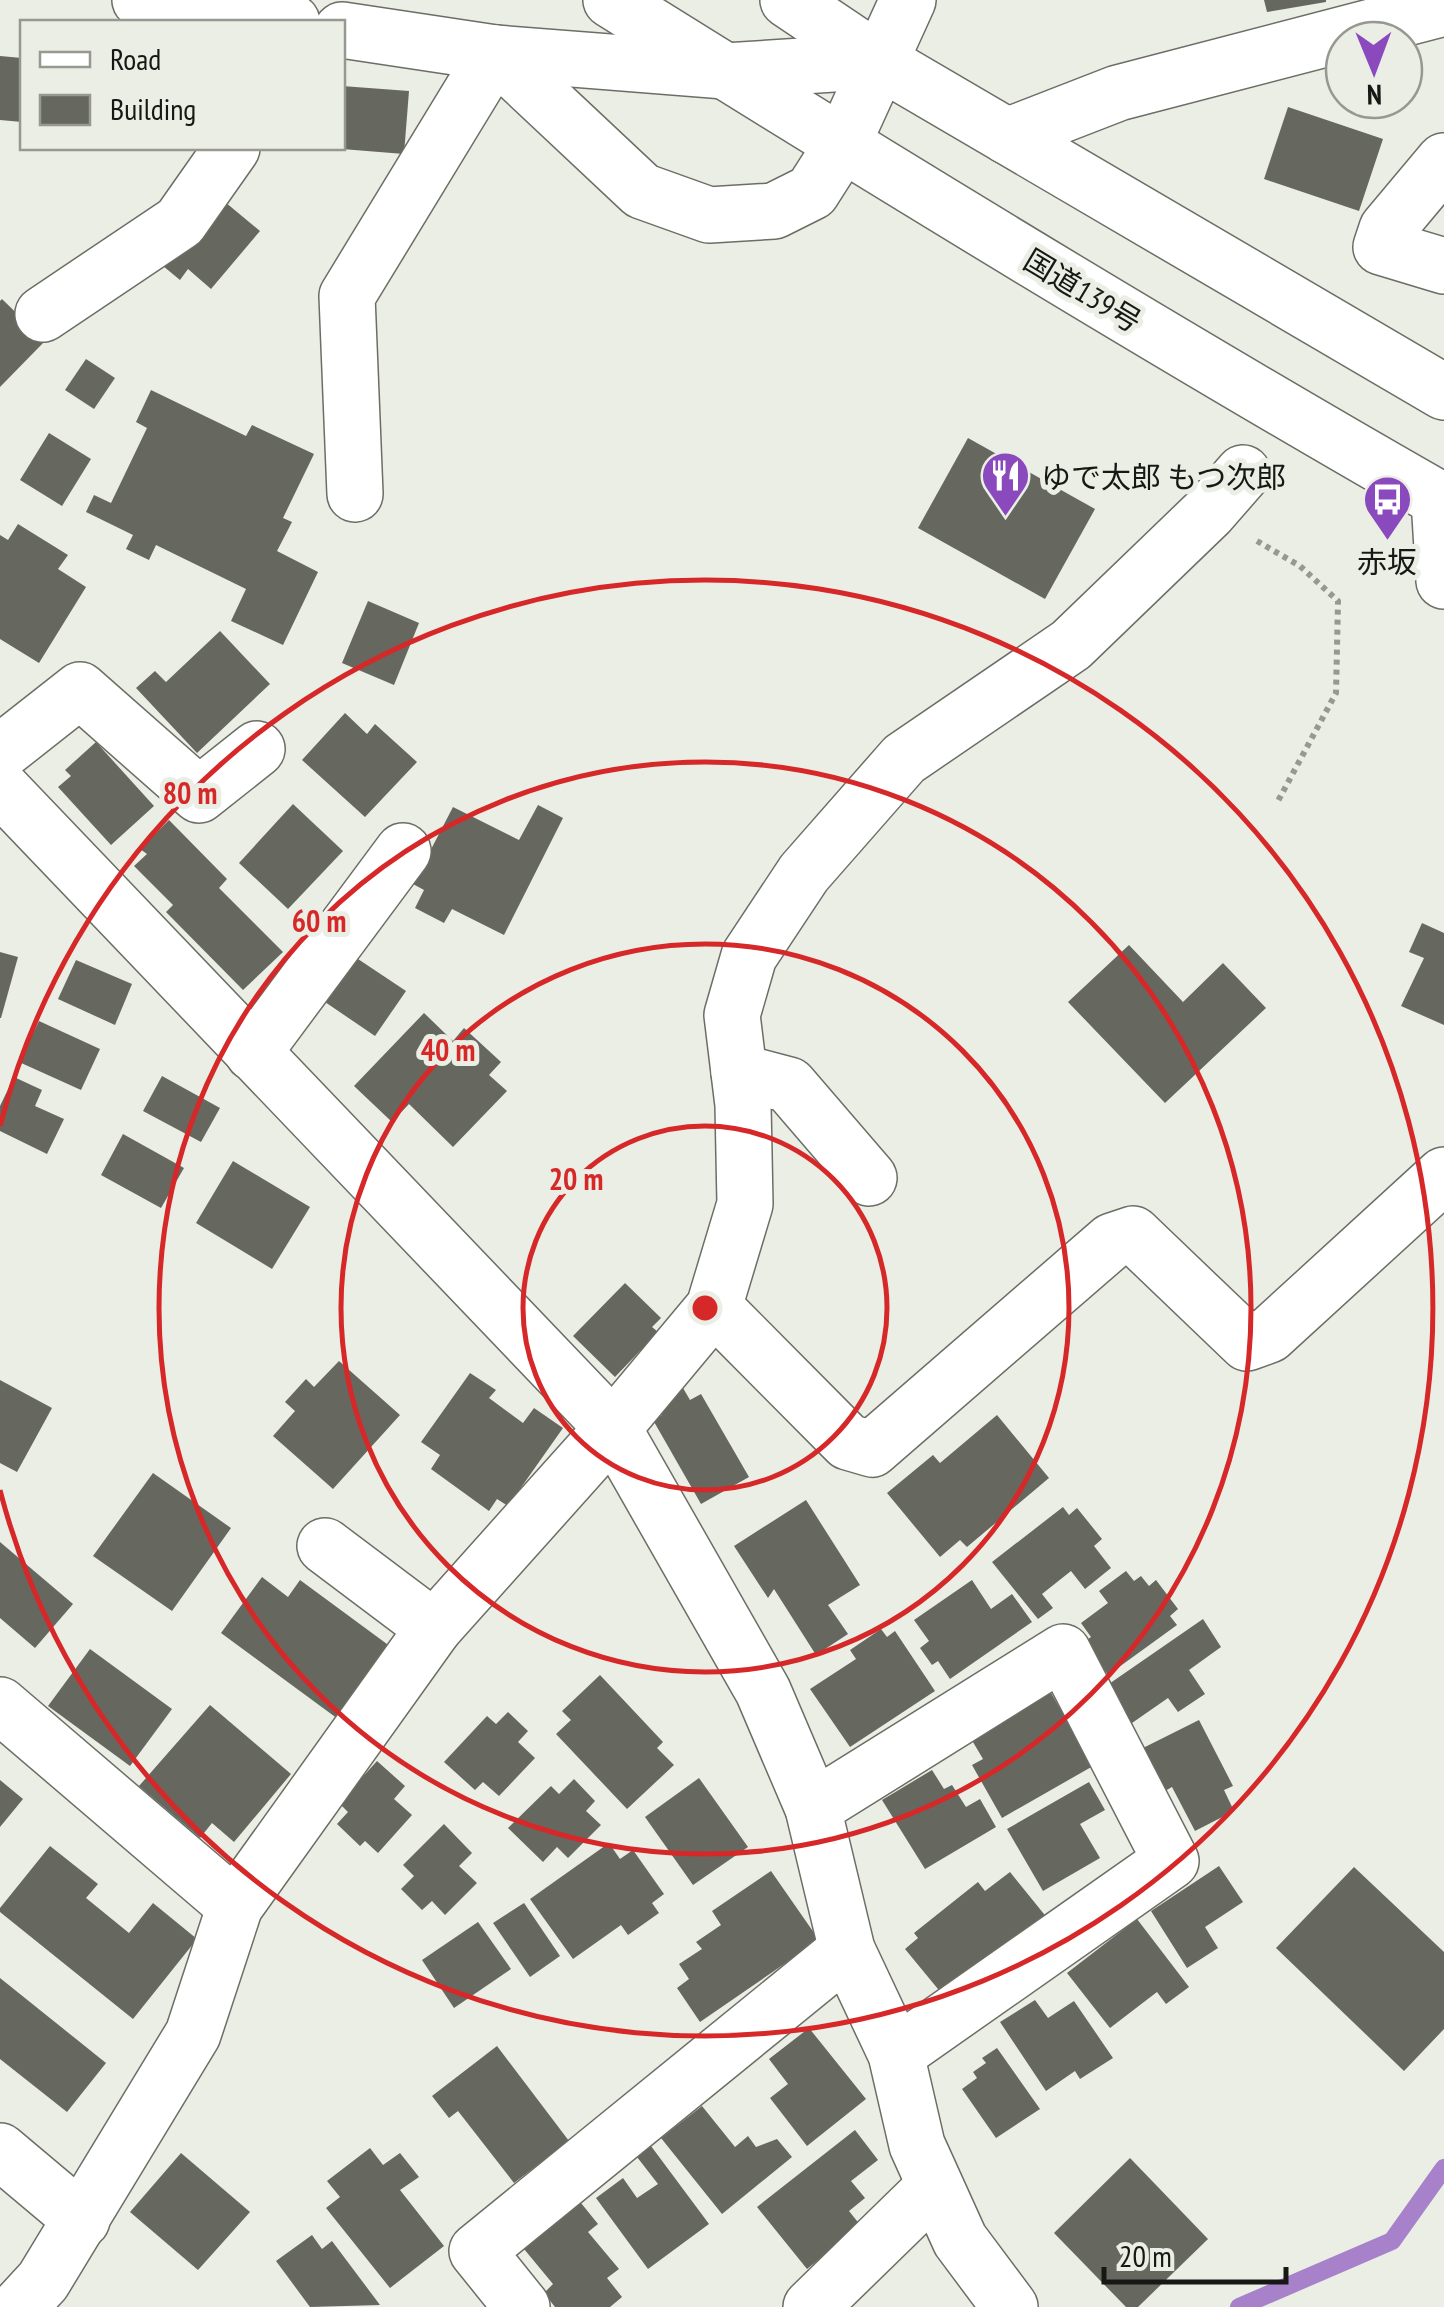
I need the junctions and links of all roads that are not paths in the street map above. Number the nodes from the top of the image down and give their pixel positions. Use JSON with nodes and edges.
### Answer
{"nodes":[{"id":1,"x":140,"y":0,"type":"edge"},
{"id":2,"x":611,"y":0,"type":"edge"},
{"id":3,"x":788,"y":0,"type":"edge"},
{"id":4,"x":908,"y":0,"type":"edge"},
{"id":5,"x":1444,"y":8,"type":"edge"},
{"id":6,"x":275,"y":20,"type":"edge"},
{"id":7,"x":345,"y":30,"type":"edge"},
{"id":8,"x":494,"y":53,"type":"junction"},
{"id":9,"x":879,"y":60,"type":"junction"},
{"id":10,"x":725,"y":71,"type":"junction"},
{"id":11,"x":1007,"y":136,"type":"junction"},
{"id":12,"x":842,"y":145,"type":"junction"},
{"id":13,"x":231,"y":150,"type":"edge"},
{"id":14,"x":1444,"y":161,"type":"edge"},
{"id":15,"x":1444,"y":266,"type":"edge"},
{"id":16,"x":43,"y":314,"type":"dead end"},
{"id":17,"x":1444,"y":392,"type":"edge"},
{"id":18,"x":1226,"y":492,"type":"road end"},
{"id":19,"x":355,"y":494,"type":"dead end"},
{"id":20,"x":1442,"y":500,"type":"edge"},
{"id":21,"x":1444,"y":581,"type":"edge"},
{"id":22,"x":257,"y":748,"type":"dead end"},
{"id":23,"x":0,"y":753,"type":"edge"},
{"id":24,"x":0,"y":787,"type":"edge"},
{"id":25,"x":403,"y":851,"type":"dead end"},
{"id":26,"x":253,"y":1054,"type":"junction"},
{"id":27,"x":739,"y":1072,"type":"junction"},
{"id":28,"x":1444,"y":1175,"type":"edge"},
{"id":29,"x":870,"y":1178,"type":"dead end"},
{"id":30,"x":714,"y":1307,"type":"junction"},
{"id":31,"x":613,"y":1428,"type":"junction"},
{"id":32,"x":325,"y":1546,"type":"dead end"},
{"id":33,"x":434,"y":1628,"type":"junction"},
{"id":34,"x":0,"y":1705,"type":"edge"},
{"id":35,"x":814,"y":1808,"type":"junction"},
{"id":36,"x":234,"y":1906,"type":"junction"},
{"id":37,"x":847,"y":1950,"type":"junction"},
{"id":38,"x":896,"y":2054,"type":"junction"},
{"id":39,"x":0,"y":2151,"type":"edge"},
{"id":40,"x":935,"y":2186,"type":"junction"},
{"id":41,"x":82,"y":2220,"type":"junction"},
{"id":42,"x":19,"y":2307,"type":"edge"},
{"id":43,"x":522,"y":2307,"type":"edge"},
{"id":44,"x":810,"y":2307,"type":"edge"},
{"id":45,"x":1010,"y":2307,"type":"edge"}],
"edges":[{"from":1,"to":6,"type":"main road"},
{"from":2,"to":10,"type":"main road","name":"国道139号"},
{"from":3,"to":9,"type":"main road"},
{"from":4,"to":9,"type":"main road"},
{"from":5,"to":11,"type":"main road"},
{"from":7,"to":8,"type":"main road"},
{"from":8,"to":10,"type":"main road"},
{"from":8,"to":12,"type":"main road"},
{"from":8,"to":19,"type":"main road"},
{"from":9,"to":10,"type":"main road"},
{"from":9,"to":11,"type":"main road"},
{"from":9,"to":12,"type":"main road"},
{"from":10,"to":12,"type":"main road","name":"国道139号"},
{"from":11,"to":17,"type":"main road"},
{"from":12,"to":20,"type":"main road","name":"国道139号"},
{"from":13,"to":16,"type":"main road"},
{"from":14,"to":15,"type":"main road"},
{"from":18,"to":27,"type":"main road"},
{"from":20,"to":21,"type":"main road"},
{"from":22,"to":23,"type":"main road"},
{"from":24,"to":26,"type":"main road"},
{"from":25,"to":26,"type":"main road"},
{"from":26,"to":31,"type":"main road"},
{"from":27,"to":29,"type":"main road"},
{"from":27,"to":30,"type":"main road"},
{"from":28,"to":30,"type":"main road"},
{"from":30,"to":31,"type":"main road"},
{"from":31,"to":33,"type":"main road"},
{"from":31,"to":35,"type":"main road"},
{"from":32,"to":33,"type":"main road"},
{"from":33,"to":36,"type":"main road"},
{"from":34,"to":36,"type":"main road"},
{"from":35,"to":37,"type":"main road"},
{"from":35,"to":38,"type":"main road"},
{"from":36,"to":41,"type":"main road"},
{"from":37,"to":38,"type":"main road"},
{"from":37,"to":43,"type":"main road"},
{"from":38,"to":40,"type":"main road"},
{"from":39,"to":41,"type":"main road"},
{"from":40,"to":44,"type":"main road"},
{"from":40,"to":45,"type":"main road"},
{"from":41,"to":42,"type":"main road"}]}
